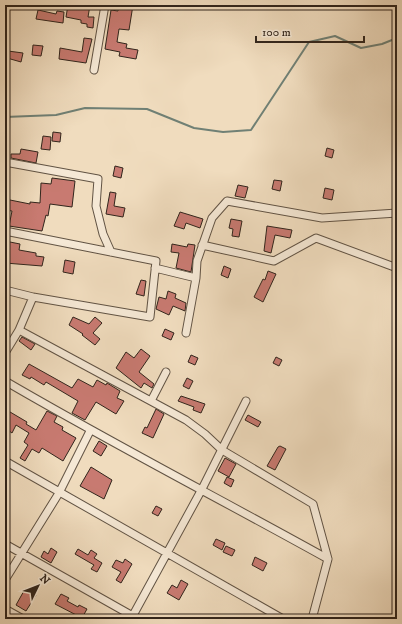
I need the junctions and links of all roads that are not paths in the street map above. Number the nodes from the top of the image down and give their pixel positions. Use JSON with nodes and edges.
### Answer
{"nodes":[{"id":1,"x":105,"y":5,"type":"edge"},
{"id":2,"x":94,"y":70,"type":"dead end"},
{"id":3,"x":5,"y":162,"type":"edge"},
{"id":4,"x":397,"y":213,"type":"edge"},
{"id":5,"x":5,"y":231,"type":"edge"},
{"id":6,"x":202,"y":245,"type":"junction"},
{"id":7,"x":111,"y":252,"type":"junction"},
{"id":8,"x":155,"y":268,"type":"junction"},
{"id":9,"x":397,"y":268,"type":"edge"},
{"id":10,"x":196,"y":278,"type":"junction"},
{"id":11,"x":5,"y":290,"type":"edge"},
{"id":12,"x":33,"y":297,"type":"junction"},
{"id":13,"x":19,"y":330,"type":"junction"},
{"id":14,"x":186,"y":333,"type":"dead end"},
{"id":15,"x":5,"y":353,"type":"edge"},
{"id":16,"x":166,"y":372,"type":"dead end"},
{"id":17,"x":5,"y":381,"type":"edge"},
{"id":18,"x":151,"y":401,"type":"junction"},
{"id":19,"x":246,"y":402,"type":"dead end"},
{"id":20,"x":90,"y":431,"type":"junction"},
{"id":21,"x":222,"y":450,"type":"junction"},
{"id":22,"x":5,"y":461,"type":"edge"},
{"id":23,"x":202,"y":489,"type":"junction"},
{"id":24,"x":59,"y":493,"type":"junction"},
{"id":25,"x":5,"y":544,"type":"edge"},
{"id":26,"x":23,"y":554,"type":"junction"},
{"id":27,"x":167,"y":554,"type":"junction"},
{"id":28,"x":328,"y":559,"type":"junction"},
{"id":29,"x":5,"y":580,"type":"edge"},
{"id":30,"x":5,"y":609,"type":"edge"},
{"id":31,"x":134,"y":618,"type":"edge"},
{"id":32,"x":23,"y":619,"type":"edge"},
{"id":33,"x":283,"y":619,"type":"edge"},
{"id":34,"x":312,"y":619,"type":"edge"}],
"edges":[{"from":1,"to":2,"type":"street"},
{"from":3,"to":7,"type":"street"},
{"from":4,"to":6,"type":"street"},
{"from":5,"to":7,"type":"street"},
{"from":6,"to":9,"type":"street"},
{"from":6,"to":10,"type":"street"},
{"from":7,"to":8,"type":"street"},
{"from":8,"to":10,"type":"street"},
{"from":8,"to":12,"type":"street"},
{"from":10,"to":14,"type":"street"},
{"from":11,"to":12,"type":"street"},
{"from":12,"to":13,"type":"street"},
{"from":13,"to":15,"type":"street"},
{"from":13,"to":18,"type":"street"},
{"from":16,"to":18,"type":"street"},
{"from":17,"to":20,"type":"street"},
{"from":18,"to":21,"type":"street"},
{"from":19,"to":21,"type":"street"},
{"from":20,"to":23,"type":"street"},
{"from":20,"to":24,"type":"street"},
{"from":21,"to":23,"type":"street"},
{"from":21,"to":28,"type":"street"},
{"from":22,"to":24,"type":"street"},
{"from":23,"to":27,"type":"street"},
{"from":23,"to":28,"type":"street"},
{"from":24,"to":26,"type":"street"},
{"from":24,"to":27,"type":"street"},
{"from":25,"to":26,"type":"street"},
{"from":26,"to":29,"type":"street"},
{"from":26,"to":31,"type":"street"},
{"from":27,"to":31,"type":"street"},
{"from":27,"to":33,"type":"street"},
{"from":28,"to":34,"type":"street"},
{"from":30,"to":32,"type":"street"}]}
